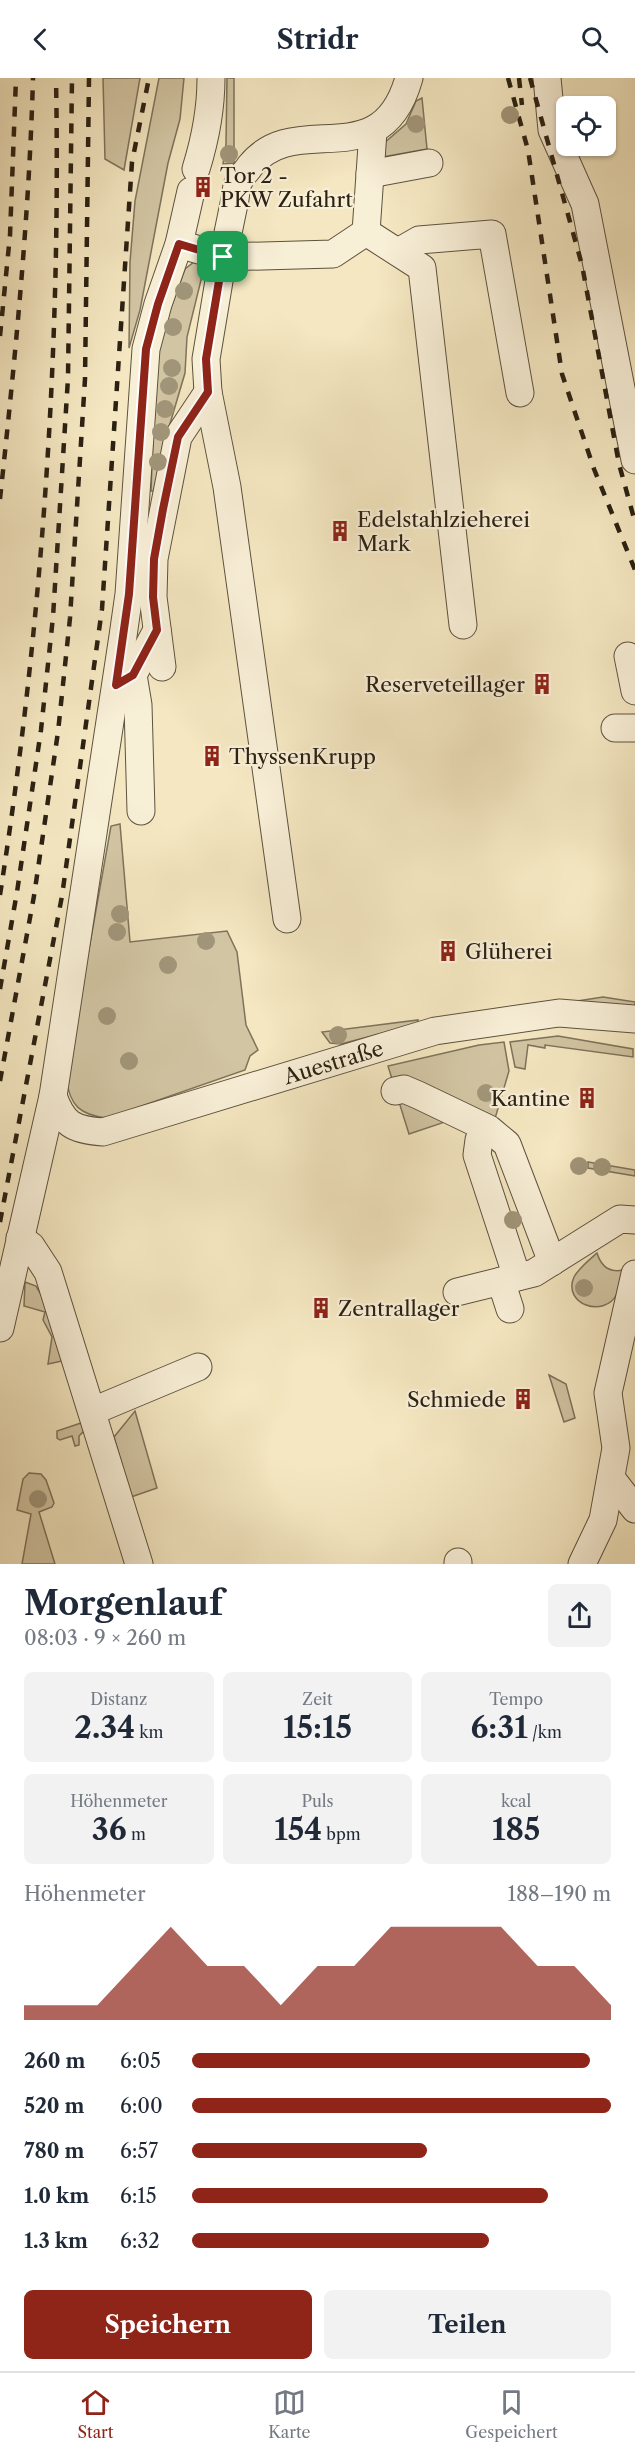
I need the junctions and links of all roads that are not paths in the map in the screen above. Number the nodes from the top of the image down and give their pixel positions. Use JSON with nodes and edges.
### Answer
{"nodes":[{"id":1,"x":211,"y":78,"type":"edge"},
{"id":2,"x":409,"y":78,"type":"edge"},
{"id":3,"x":547,"y":78,"type":"edge"},
{"id":4,"x":373,"y":131,"type":"junction"},
{"id":5,"x":429,"y":163,"type":"dead end"},
{"id":6,"x":370,"y":174,"type":"junction"},
{"id":7,"x":366,"y":232,"type":"junction"},
{"id":8,"x":179,"y":244,"type":"junction"},
{"id":9,"x":398,"y":252,"type":"junction"},
{"id":10,"x":223,"y":257,"type":"junction"},
{"id":11,"x":208,"y":392,"type":"junction"},
{"id":12,"x":520,"y":393,"type":"dead end"},
{"id":13,"x":635,"y":460,"type":"edge"},
{"id":14,"x":463,"y":625,"type":"dead end"},
{"id":15,"x":157,"y":630,"type":"junction"},
{"id":16,"x":623,"y":658,"type":"edge"},
{"id":17,"x":162,"y":667,"type":"dead end"},
{"id":18,"x":124,"y":680,"type":"junction"},
{"id":19,"x":635,"y":691,"type":"edge"},
{"id":20,"x":141,"y":811,"type":"dead end"},
{"id":21,"x":287,"y":919,"type":"dead end"},
{"id":22,"x":635,"y":1019,"type":"edge"},
{"id":23,"x":395,"y":1091,"type":"dead end"},
{"id":24,"x":53,"y":1096,"type":"junction"},
{"id":25,"x":484,"y":1127,"type":"junction"},
{"id":26,"x":635,"y":1220,"type":"edge"},
{"id":27,"x":20,"y":1238,"type":"junction"},
{"id":28,"x":552,"y":1262,"type":"junction"},
{"id":29,"x":635,"y":1274,"type":"edge"},
{"id":30,"x":509,"y":1279,"type":"junction"},
{"id":31,"x":457,"y":1292,"type":"dead end"},
{"id":32,"x":510,"y":1309,"type":"dead end"},
{"id":33,"x":0,"y":1328,"type":"edge"},
{"id":34,"x":198,"y":1366,"type":"dead end"},
{"id":35,"x":93,"y":1411,"type":"junction"},
{"id":36,"x":610,"y":1478,"type":"junction"},
{"id":37,"x":635,"y":1509,"type":"edge"},
{"id":38,"x":140,"y":1564,"type":"edge"},
{"id":39,"x":582,"y":1564,"type":"edge"}],
"edges":[{"from":1,"to":8,"type":"lane"},
{"from":2,"to":4,"type":"lane"},
{"from":3,"to":13,"type":"lane"},
{"from":4,"to":6,"type":"lane"},
{"from":4,"to":10,"type":"lane"},
{"from":5,"to":6,"type":"lane"},
{"from":6,"to":7,"type":"lane"},
{"from":7,"to":9,"type":"lane"},
{"from":7,"to":10,"type":"lane"},
{"from":8,"to":10,"type":"lane"},
{"from":8,"to":18,"type":"lane"},
{"from":9,"to":12,"type":"lane"},
{"from":9,"to":14,"type":"lane"},
{"from":10,"to":11,"type":"lane"},
{"from":11,"to":15,"type":"lane"},
{"from":11,"to":21,"type":"lane"},
{"from":15,"to":17,"type":"lane"},
{"from":15,"to":18,"type":"lane"},
{"from":16,"to":19,"type":"lane"},
{"from":18,"to":20,"type":"lane"},
{"from":18,"to":24,"type":"lane"},
{"from":22,"to":24,"type":"lane","name":"Auestraße"},
{"from":23,"to":25,"type":"lane"},
{"from":24,"to":27,"type":"lane"},
{"from":25,"to":28,"type":"lane"},
{"from":25,"to":30,"type":"lane"},
{"from":26,"to":28,"type":"lane"},
{"from":27,"to":33,"type":"lane"},
{"from":27,"to":35,"type":"lane"},
{"from":28,"to":30,"type":"lane"},
{"from":29,"to":36,"type":"lane"},
{"from":30,"to":31,"type":"lane"},
{"from":30,"to":32,"type":"lane"},
{"from":34,"to":35,"type":"lane"},
{"from":35,"to":38,"type":"lane"},
{"from":36,"to":37,"type":"lane"},
{"from":36,"to":39,"type":"lane"}]}
